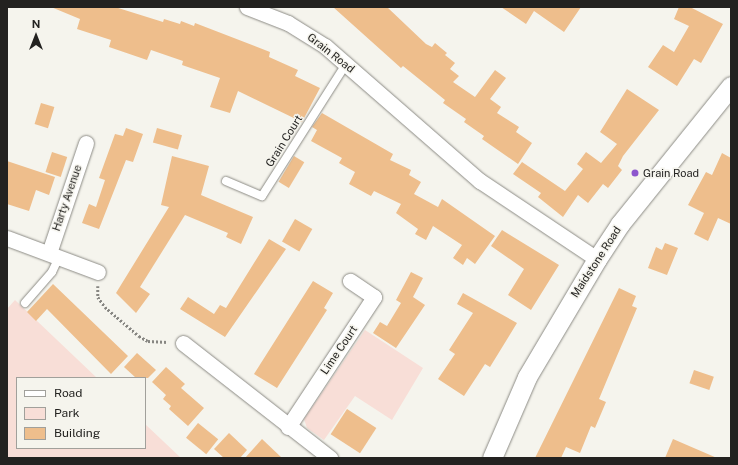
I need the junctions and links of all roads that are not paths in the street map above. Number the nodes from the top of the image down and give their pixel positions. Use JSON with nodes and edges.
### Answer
{"nodes":[{"id":1,"x":247,"y":7,"type":"edge"},
{"id":2,"x":346,"y":64,"type":"junction"},
{"id":3,"x":731,"y":86,"type":"edge"},
{"id":4,"x":86,"y":143,"type":"dead end"},
{"id":5,"x":226,"y":180,"type":"dead end"},
{"id":6,"x":7,"y":238,"type":"edge"},
{"id":7,"x":54,"y":255,"type":"junction"},
{"id":8,"x":597,"y":259,"type":"junction"},
{"id":9,"x":98,"y":272,"type":"road end"},
{"id":10,"x":350,"y":281,"type":"dead end"},
{"id":11,"x":25,"y":303,"type":"dead end"},
{"id":12,"x":183,"y":342,"type":"road end"},
{"id":13,"x":288,"y":427,"type":"junction"},
{"id":14,"x":330,"y":458,"type":"edge"},
{"id":15,"x":492,"y":458,"type":"edge"}],
"edges":[{"from":1,"to":2,"type":"street","name":"Grain Road"},
{"from":2,"to":5,"type":"lane","name":"Grain Court"},
{"from":2,"to":8,"type":"street","name":"Grain Road"},
{"from":3,"to":8,"type":"street","name":"Maidstone Road"},
{"from":4,"to":7,"type":"street","name":"Harty Avenue"},
{"from":6,"to":7,"type":"street"},
{"from":7,"to":9,"type":"street"},
{"from":7,"to":11,"type":"lane"},
{"from":8,"to":15,"type":"street","name":"Maidstone Road"},
{"from":10,"to":13,"type":"street","name":"Lime Court"},
{"from":12,"to":13,"type":"street"},
{"from":13,"to":14,"type":"street"}]}
